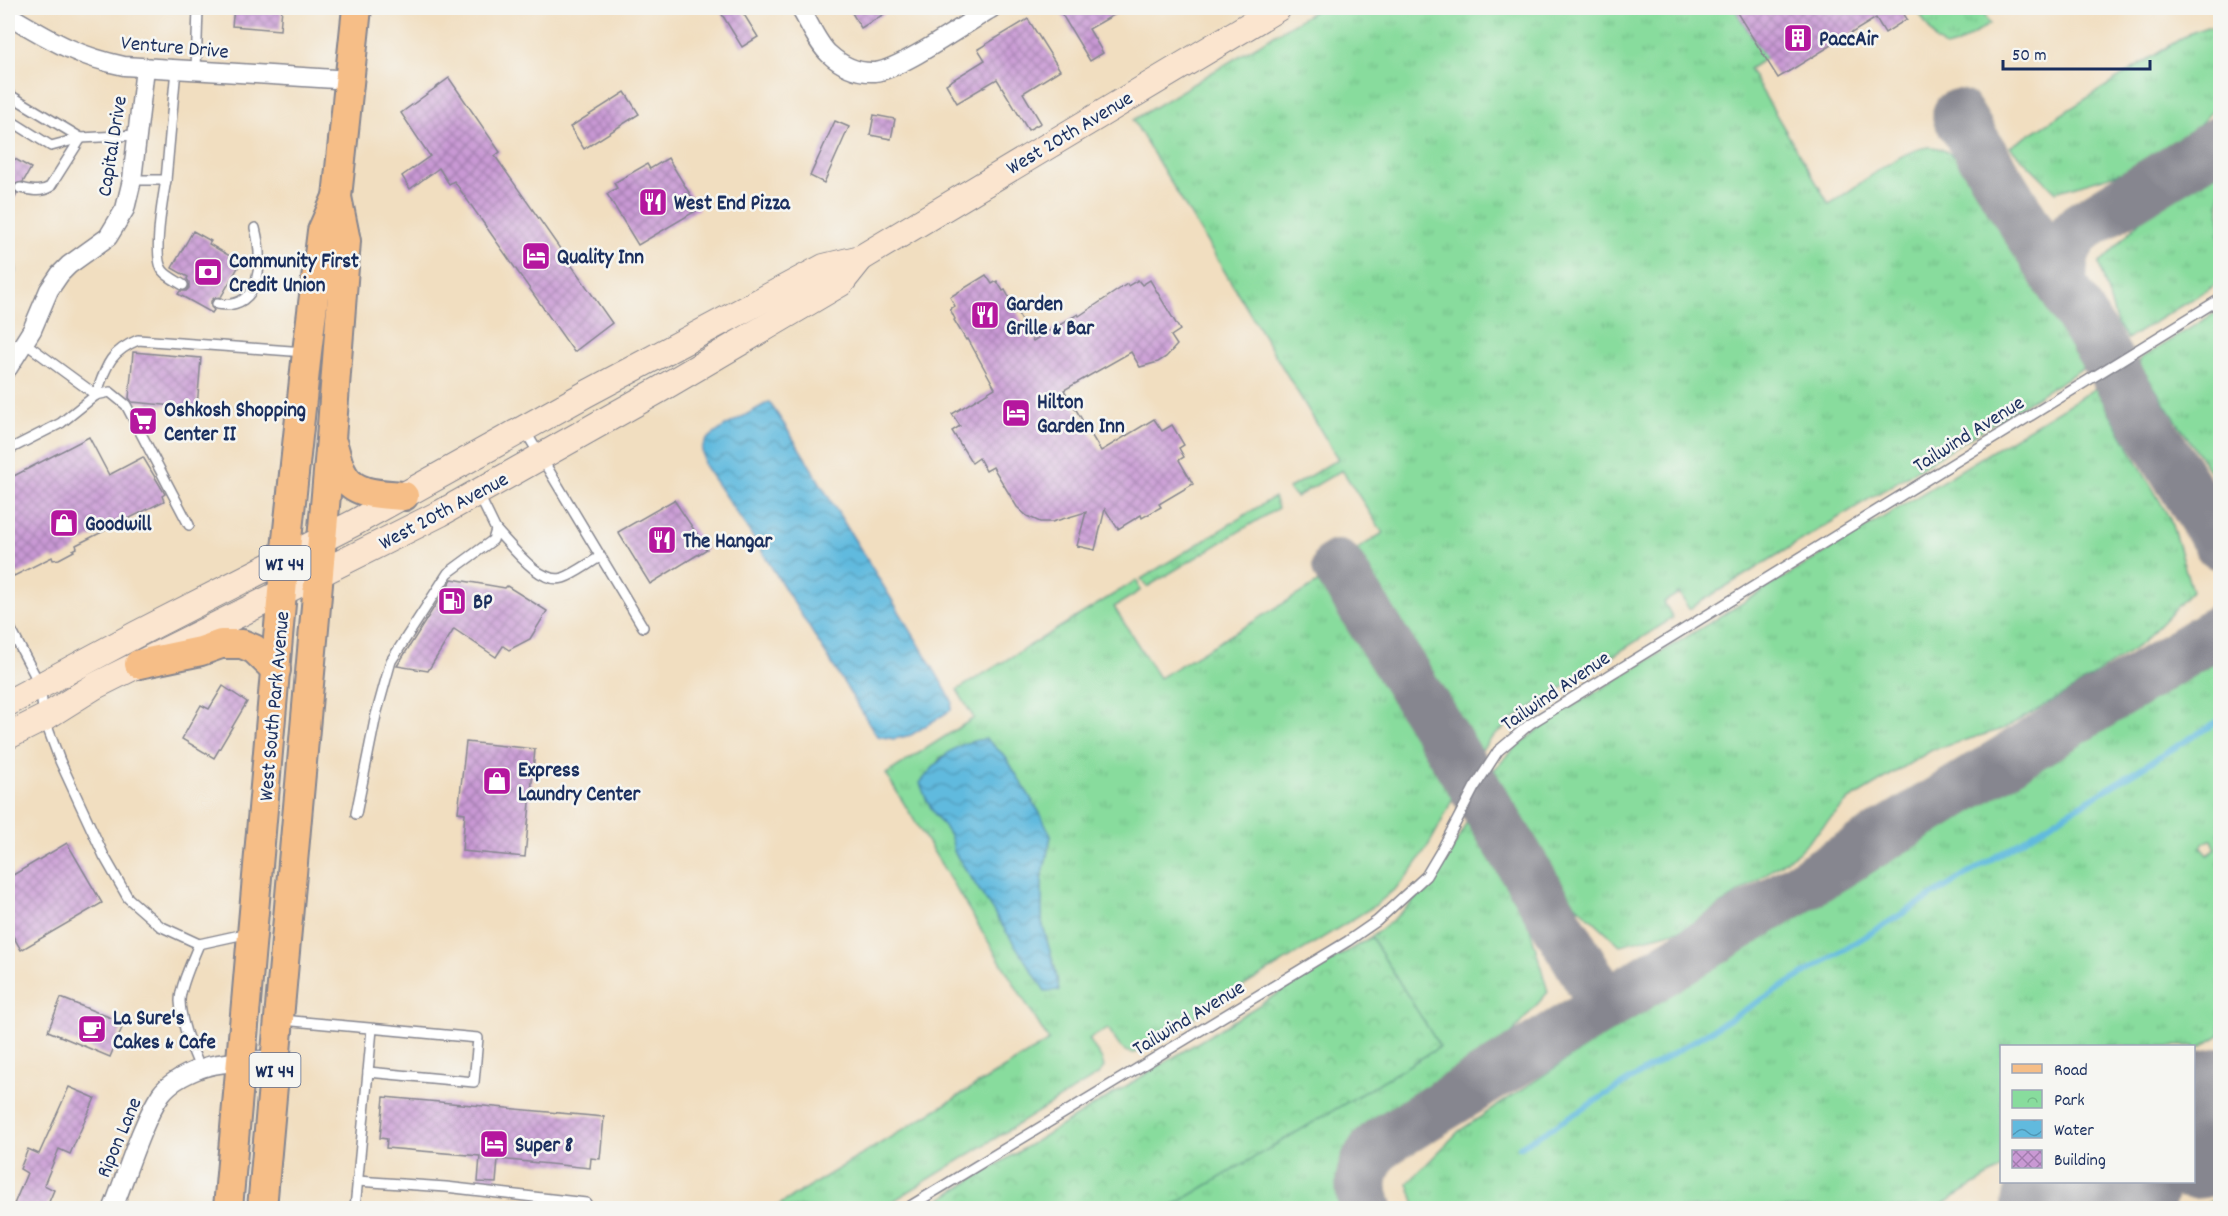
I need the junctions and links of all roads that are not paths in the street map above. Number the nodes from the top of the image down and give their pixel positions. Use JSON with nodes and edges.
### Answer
{"nodes":[{"id":1,"x":198,"y":8,"type":"edge"},
{"id":2,"x":357,"y":8,"type":"edge"},
{"id":3,"x":800,"y":8,"type":"edge"},
{"id":4,"x":993,"y":8,"type":"edge"},
{"id":5,"x":1278,"y":8,"type":"edge"},
{"id":6,"x":8,"y":15,"type":"edge"},
{"id":7,"x":145,"y":68,"type":"junction"},
{"id":8,"x":176,"y":69,"type":"junction"},
{"id":9,"x":196,"y":70,"type":"junction"},
{"id":10,"x":351,"y":80,"type":"junction"},
{"id":11,"x":8,"y":94,"type":"edge"},
{"id":12,"x":8,"y":119,"type":"edge"},
{"id":13,"x":137,"y":135,"type":"junction"},
{"id":14,"x":81,"y":138,"type":"junction"},
{"id":15,"x":132,"y":180,"type":"junction"},
{"id":16,"x":166,"y":180,"type":"junction"},
{"id":17,"x":20,"y":188,"type":"dead end"},
{"id":18,"x":337,"y":197,"type":"junction"},
{"id":19,"x":255,"y":228,"type":"dead end"},
{"id":20,"x":861,"y":258,"type":"junction"},
{"id":21,"x":183,"y":285,"type":"dead end"},
{"id":22,"x":2220,"y":299,"type":"edge"},
{"id":23,"x":218,"y":304,"type":"dead end"},
{"id":24,"x":25,"y":343,"type":"junction"},
{"id":25,"x":307,"y":352,"type":"junction"},
{"id":26,"x":8,"y":368,"type":"edge"},
{"id":27,"x":96,"y":395,"type":"junction"},
{"id":28,"x":524,"y":429,"type":"junction"},
{"id":29,"x":331,"y":439,"type":"junction"},
{"id":30,"x":8,"y":450,"type":"edge"},
{"id":31,"x":540,"y":458,"type":"junction"},
{"id":32,"x":478,"y":492,"type":"junction"},
{"id":33,"x":404,"y":496,"type":"junction"},
{"id":34,"x":189,"y":525,"type":"dead end"},
{"id":35,"x":496,"y":530,"type":"junction"},
{"id":36,"x":322,"y":539,"type":"junction"},
{"id":37,"x":600,"y":557,"type":"junction"},
{"id":38,"x":285,"y":558,"type":"junction"},
{"id":39,"x":320,"y":574,"type":"junction"},
{"id":40,"x":284,"y":590,"type":"junction"},
{"id":41,"x":8,"y":624,"type":"edge"},
{"id":42,"x":643,"y":627,"type":"dead end"},
{"id":43,"x":139,"y":664,"type":"junction"},
{"id":44,"x":276,"y":670,"type":"junction"},
{"id":45,"x":40,"y":685,"type":"junction"},
{"id":46,"x":8,"y":703,"type":"edge"},
{"id":47,"x":44,"y":718,"type":"junction"},
{"id":48,"x":8,"y":736,"type":"edge"},
{"id":49,"x":356,"y":814,"type":"dead end"},
{"id":50,"x":252,"y":932,"type":"junction"},
{"id":51,"x":199,"y":944,"type":"junction"},
{"id":52,"x":279,"y":1020,"type":"junction"},
{"id":53,"x":372,"y":1029,"type":"junction"},
{"id":54,"x":276,"y":1059,"type":"junction"},
{"id":55,"x":242,"y":1061,"type":"junction"},
{"id":56,"x":200,"y":1068,"type":"junction"},
{"id":57,"x":368,"y":1072,"type":"junction"},
{"id":58,"x":357,"y":1181,"type":"junction"},
{"id":59,"x":113,"y":1209,"type":"edge"},
{"id":60,"x":228,"y":1209,"type":"edge"},
{"id":61,"x":262,"y":1209,"type":"edge"},
{"id":62,"x":355,"y":1209,"type":"edge"},
{"id":63,"x":585,"y":1209,"type":"edge"},
{"id":64,"x":907,"y":1209,"type":"edge"}],
"edges":[{"from":1,"to":9,"type":"lane"},
{"from":2,"to":10,"type":"main road","name":"West South Park Avenue","number":"WI 44"},
{"from":3,"to":4,"type":"street"},
{"from":5,"to":20,"type":"main road","name":"West 20th Avenue"},
{"from":6,"to":7,"type":"street","name":"Venture Drive"},
{"from":7,"to":8,"type":"street","name":"Venture Drive"},
{"from":7,"to":13,"type":"street","name":"Capital Drive"},
{"from":8,"to":9,"type":"street","name":"Venture Drive"},
{"from":8,"to":16,"type":"lane"},
{"from":9,"to":10,"type":"street","name":"Venture Drive"},
{"from":10,"to":18,"type":"main road","name":"West South Park Avenue","number":"WI 44"},
{"from":11,"to":14,"type":"lane"},
{"from":12,"to":14,"type":"lane"},
{"from":13,"to":14,"type":"lane"},
{"from":13,"to":15,"type":"street","name":"Capital Drive"},
{"from":14,"to":17,"type":"lane"},
{"from":15,"to":16,"type":"lane"},
{"from":15,"to":24,"type":"street","name":"Capital Drive"},
{"from":16,"to":21,"type":"lane"},
{"from":18,"to":25,"type":"main road","name":"West South Park Avenue","number":"WI 44"},
{"from":18,"to":29,"type":"main road","name":"West South Park Avenue","number":"WI 44"},
{"from":19,"to":23,"type":"lane"},
{"from":20,"to":28,"type":"main road","name":"West 20th Avenue"},
{"from":20,"to":31,"type":"main road","name":"West 20th Avenue"},
{"from":22,"to":64,"type":"lane","name":"Tailwind Avenue"},
{"from":24,"to":26,"type":"street","name":"Capital Drive"},
{"from":24,"to":27,"type":"lane"},
{"from":25,"to":27,"type":"lane"},
{"from":25,"to":38,"type":"main road","name":"West South Park Avenue","number":"WI 44"},
{"from":27,"to":30,"type":"lane"},
{"from":27,"to":34,"type":"lane"},
{"from":28,"to":31,"type":"lane"},
{"from":28,"to":33,"type":"main road","name":"West 20th Avenue"},
{"from":29,"to":33,"type":"main road"},
{"from":29,"to":36,"type":"main road","name":"West South Park Avenue","number":"WI 44"},
{"from":31,"to":32,"type":"main road","name":"West 20th Avenue"},
{"from":31,"to":37,"type":"lane"},
{"from":32,"to":35,"type":"lane"},
{"from":32,"to":39,"type":"main road","name":"West 20th Avenue"},
{"from":33,"to":36,"type":"main road","name":"West 20th Avenue"},
{"from":35,"to":37,"type":"lane"},
{"from":35,"to":49,"type":"lane"},
{"from":36,"to":38,"type":"main road","name":"West 20th Avenue"},
{"from":36,"to":39,"type":"main road","name":"West South Park Avenue","number":"WI 44"},
{"from":37,"to":42,"type":"lane"},
{"from":38,"to":40,"type":"main road","name":"West South Park Avenue","number":"WI 44"},
{"from":38,"to":45,"type":"main road","name":"West 20th Avenue"},
{"from":39,"to":40,"type":"main road","name":"West 20th Avenue"},
{"from":39,"to":52,"type":"main road","name":"West South Park Avenue","number":"WI 44"},
{"from":40,"to":43,"type":"main road","name":"West 20th Avenue"},
{"from":40,"to":44,"type":"main road","name":"West South Park Avenue","number":"WI 44"},
{"from":41,"to":45,"type":"lane"},
{"from":43,"to":44,"type":"main road"},
{"from":43,"to":47,"type":"main road","name":"West 20th Avenue"},
{"from":44,"to":50,"type":"main road","name":"West South Park Avenue","number":"WI 44"},
{"from":45,"to":46,"type":"main road","name":"West 20th Avenue"},
{"from":45,"to":47,"type":"lane"},
{"from":47,"to":48,"type":"main road","name":"West 20th Avenue"},
{"from":47,"to":51,"type":"lane"},
{"from":50,"to":51,"type":"lane"},
{"from":50,"to":55,"type":"main road","number":"WI 44"},
{"from":51,"to":56,"type":"lane"},
{"from":52,"to":53,"type":"lane"},
{"from":52,"to":54,"type":"main road","number":"WI 44"},
{"from":53,"to":57,"type":"lane"},
{"from":53,"to":57,"type":"lane"},
{"from":54,"to":55,"type":"street"},
{"from":54,"to":61,"type":"main road","number":"WI 44"},
{"from":55,"to":56,"type":"street"},
{"from":55,"to":60,"type":"main road","number":"WI 44"},
{"from":56,"to":59,"type":"street","name":"Ripon Lane"},
{"from":57,"to":58,"type":"lane"},
{"from":58,"to":62,"type":"lane"},
{"from":58,"to":63,"type":"lane"}]}
